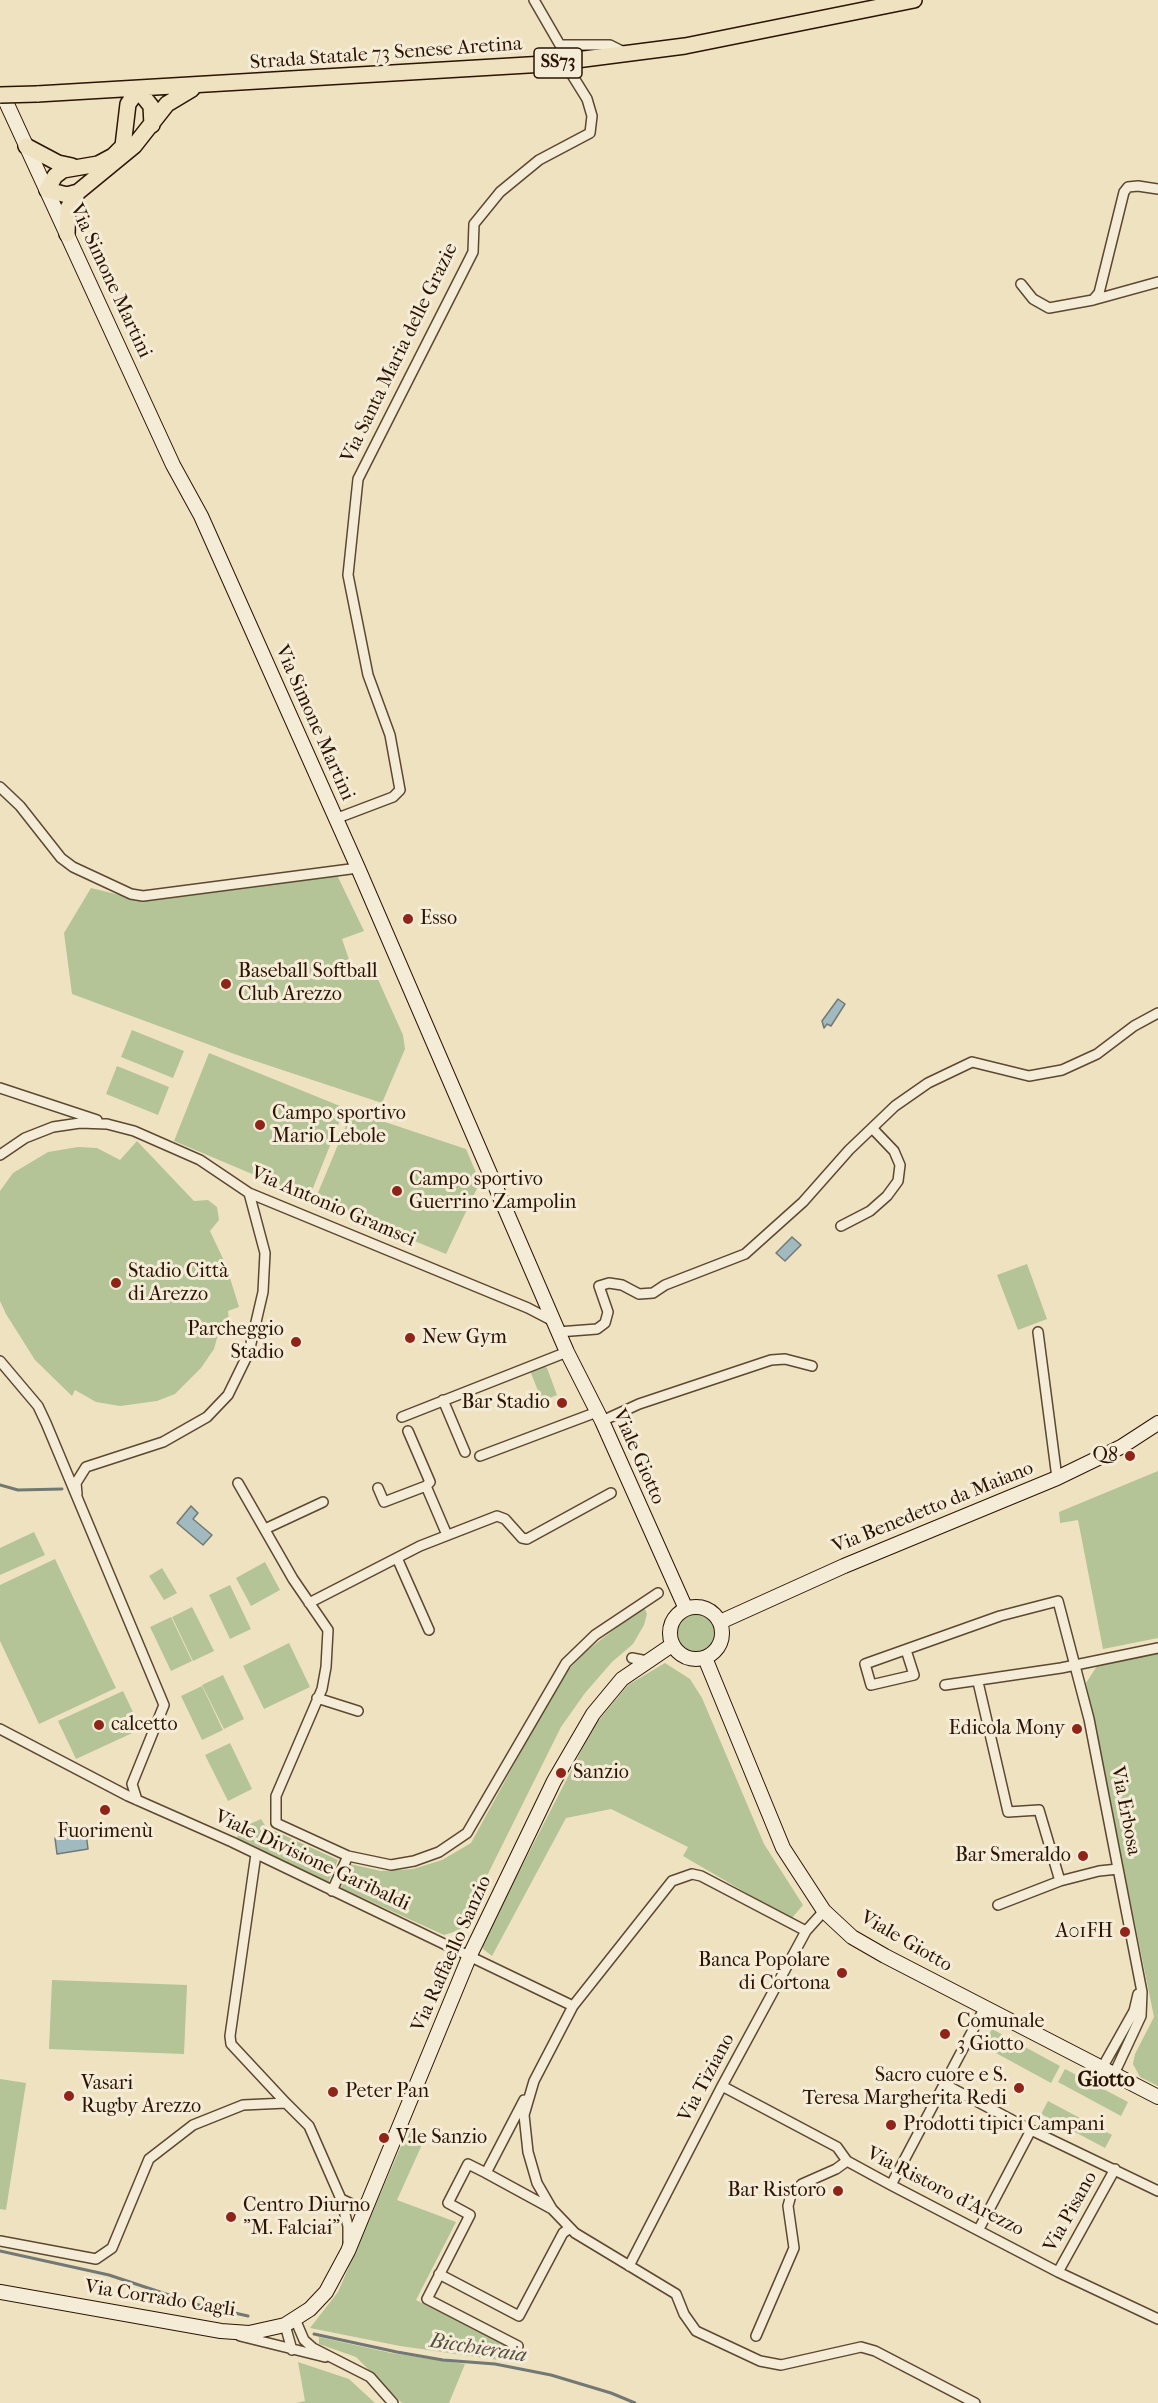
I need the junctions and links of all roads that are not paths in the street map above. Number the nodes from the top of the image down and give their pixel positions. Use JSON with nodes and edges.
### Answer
{"nodes":[{"id":1,"x":534,"y":0,"type":"edge"},
{"id":2,"x":914,"y":0,"type":"edge"},
{"id":3,"x":628,"y":55,"type":"junction"},
{"id":4,"x":564,"y":62,"type":"junction"},
{"id":5,"x":198,"y":87,"type":"junction"},
{"id":6,"x":138,"y":90,"type":"junction"},
{"id":7,"x":96,"y":92,"type":"junction"},
{"id":8,"x":3,"y":99,"type":"edge"},
{"id":9,"x":126,"y":116,"type":"junction"},
{"id":10,"x":152,"y":125,"type":"junction"},
{"id":11,"x":26,"y":146,"type":"junction"},
{"id":12,"x":72,"y":166,"type":"junction"},
{"id":13,"x":1158,"y":189,"type":"edge"},
{"id":14,"x":47,"y":190,"type":"junction"},
{"id":15,"x":78,"y":192,"type":"junction"},
{"id":16,"x":67,"y":234,"type":"junction"},
{"id":17,"x":1158,"y":282,"type":"edge"},
{"id":18,"x":1021,"y":284,"type":"dead end"},
{"id":19,"x":1093,"y":300,"type":"junction"},
{"id":20,"x":0,"y":787,"type":"edge"},
{"id":21,"x":335,"y":819,"type":"junction"},
{"id":22,"x":358,"y":868,"type":"junction"},
{"id":23,"x":1158,"y":1013,"type":"edge"},
{"id":24,"x":0,"y":1088,"type":"edge"},
{"id":25,"x":107,"y":1124,"type":"junction"},
{"id":26,"x":872,"y":1128,"type":"junction"},
{"id":27,"x":0,"y":1155,"type":"edge"},
{"id":28,"x":249,"y":1193,"type":"junction"},
{"id":29,"x":841,"y":1226,"type":"dead end"},
{"id":30,"x":556,"y":1326,"type":"junction"},
{"id":31,"x":1038,"y":1332,"type":"dead end"},
{"id":32,"x":567,"y":1352,"type":"junction"},
{"id":33,"x":0,"y":1361,"type":"edge"},
{"id":34,"x":812,"y":1366,"type":"dead end"},
{"id":35,"x":442,"y":1400,"type":"junction"},
{"id":36,"x":402,"y":1417,"type":"dead end"},
{"id":37,"x":600,"y":1417,"type":"junction"},
{"id":38,"x":1158,"y":1423,"type":"edge"},
{"id":39,"x":408,"y":1431,"type":"dead end"},
{"id":40,"x":465,"y":1452,"type":"dead end"},
{"id":41,"x":480,"y":1456,"type":"dead end"},
{"id":42,"x":1057,"y":1478,"type":"junction"},
{"id":43,"x":238,"y":1483,"type":"dead end"},
{"id":44,"x":426,"y":1486,"type":"junction"},
{"id":45,"x":378,"y":1488,"type":"dead end"},
{"id":46,"x":611,"y":1493,"type":"dead end"},
{"id":47,"x":78,"y":1502,"type":"junction"},
{"id":48,"x":323,"y":1502,"type":"dead end"},
{"id":49,"x":265,"y":1529,"type":"junction"},
{"id":50,"x":447,"y":1535,"type":"junction"},
{"id":51,"x":398,"y":1558,"type":"junction"},
{"id":52,"x":658,"y":1593,"type":"dead end"},
{"id":53,"x":309,"y":1603,"type":"junction"},
{"id":54,"x":686,"y":1609,"type":"junction"},
{"id":55,"x":720,"y":1622,"type":"junction"},
{"id":56,"x":429,"y":1630,"type":"dead end"},
{"id":57,"x":672,"y":1644,"type":"junction"},
{"id":58,"x":1158,"y":1648,"type":"edge"},
{"id":59,"x":906,"y":1650,"type":"junction"},
{"id":60,"x":632,"y":1658,"type":"dead end"},
{"id":61,"x":705,"y":1658,"type":"junction"},
{"id":62,"x":647,"y":1661,"type":"junction"},
{"id":63,"x":1075,"y":1666,"type":"junction"},
{"id":64,"x":978,"y":1682,"type":"junction"},
{"id":65,"x":945,"y":1685,"type":"dead end"},
{"id":66,"x":317,"y":1698,"type":"junction"},
{"id":67,"x":358,"y":1711,"type":"dead end"},
{"id":68,"x":0,"y":1729,"type":"edge"},
{"id":69,"x":132,"y":1785,"type":"junction"},
{"id":70,"x":112,"y":1788,"type":"junction"},
{"id":71,"x":137,"y":1800,"type":"junction"},
{"id":72,"x":256,"y":1854,"type":"junction"},
{"id":73,"x":348,"y":1856,"type":"junction"},
{"id":74,"x":1118,"y":1869,"type":"junction"},
{"id":75,"x":1060,"y":1881,"type":"junction"},
{"id":76,"x":332,"y":1891,"type":"junction"},
{"id":77,"x":998,"y":1905,"type":"dead end"},
{"id":78,"x":824,"y":1911,"type":"junction"},
{"id":79,"x":806,"y":1931,"type":"junction"},
{"id":80,"x":470,"y":1955,"type":"junction"},
{"id":81,"x":573,"y":2006,"type":"junction"},
{"id":82,"x":985,"y":2007,"type":"junction"},
{"id":83,"x":1108,"y":2071,"type":"junction"},
{"id":84,"x":534,"y":2081,"type":"junction"},
{"id":85,"x":944,"y":2084,"type":"junction"},
{"id":86,"x":722,"y":2086,"type":"junction"},
{"id":87,"x":1158,"y":2097,"type":"edge"},
{"id":88,"x":286,"y":2103,"type":"junction"},
{"id":89,"x":1031,"y":2130,"type":"junction"},
{"id":90,"x":847,"y":2161,"type":"junction"},
{"id":91,"x":1115,"y":2169,"type":"junction"},
{"id":92,"x":486,"y":2173,"type":"junction"},
{"id":93,"x":891,"y":2185,"type":"junction"},
{"id":94,"x":1158,"y":2191,"type":"edge"},
{"id":95,"x":341,"y":2199,"type":"junction"},
{"id":96,"x":552,"y":2209,"type":"junction"},
{"id":97,"x":365,"y":2210,"type":"junction"},
{"id":98,"x":570,"y":2228,"type":"junction"},
{"id":99,"x":979,"y":2229,"type":"junction"},
{"id":100,"x":0,"y":2241,"type":"edge"},
{"id":101,"x":348,"y":2252,"type":"junction"},
{"id":102,"x":629,"y":2266,"type":"junction"},
{"id":103,"x":1058,"y":2271,"type":"junction"},
{"id":104,"x":440,"y":2274,"type":"junction"},
{"id":105,"x":0,"y":2292,"type":"edge"},
{"id":106,"x":310,"y":2309,"type":"joint"},
{"id":107,"x":1158,"y":2319,"type":"edge"},
{"id":108,"x":290,"y":2322,"type":"junction"},
{"id":109,"x":221,"y":2331,"type":"junction"},
{"id":110,"x":756,"y":2336,"type":"dead end"},
{"id":111,"x":518,"y":2346,"type":"dead end"},
{"id":112,"x":292,"y":2350,"type":"junction"},
{"id":113,"x":331,"y":2358,"type":"junction"},
{"id":114,"x":393,"y":2403,"type":"edge"},
{"id":115,"x":975,"y":2403,"type":"edge"}],
"edges":[{"from":1,"to":3,"type":"street"},
{"from":2,"to":3,"type":"main road","name":"Strada Statale 73 Senese Aretina","number":"SS73"},
{"from":3,"to":4,"type":"main road","name":"Strada Statale 73 Senese Aretina","number":"SS73"},
{"from":4,"to":5,"type":"main road","name":"Strada Statale 73 Senese Aretina","number":"SS73"},
{"from":4,"to":21,"type":"street","name":"Via Santa Maria delle Grazie"},
{"from":5,"to":6,"type":"main road","name":"Strada Statale 73 Senese Aretina","number":"SS73"},
{"from":5,"to":10,"type":"main road"},
{"from":6,"to":7,"type":"main road","name":"Strada Statale 73 Senese Aretina","number":"SS73"},
{"from":6,"to":9,"type":"main road"},
{"from":6,"to":10,"type":"main road"},
{"from":7,"to":8,"type":"main road","name":"Strada Statale 73 Senese Aretina","number":"SS73","bridge":true},
{"from":7,"to":9,"type":"main road"},
{"from":8,"to":11,"type":"street","name":"Via Simone Martini"},
{"from":9,"to":12,"type":"main road"},
{"from":10,"to":15,"type":"main road"},
{"from":11,"to":12,"type":"main road"},
{"from":11,"to":14,"type":"street","name":"Via Simone Martini"},
{"from":12,"to":14,"type":"main road"},
{"from":13,"to":19,"type":"street"},
{"from":14,"to":15,"type":"main road"},
{"from":14,"to":16,"type":"street","name":"Via Simone Martini"},
{"from":15,"to":16,"type":"main road"},
{"from":16,"to":21,"type":"street","name":"Via Simone Martini"},
{"from":17,"to":19,"type":"street"},
{"from":18,"to":19,"type":"street"},
{"from":20,"to":22,"type":"street"},
{"from":21,"to":22,"type":"street","name":"Via Simone Martini"},
{"from":22,"to":30,"type":"street","name":"Via Simone Martini"},
{"from":23,"to":26,"type":"street"},
{"from":24,"to":25,"type":"street"},
{"from":25,"to":27,"type":"street","name":"Via Antonio Gramsci"},
{"from":25,"to":28,"type":"street","name":"Via Antonio Gramsci"},
{"from":26,"to":29,"type":"street"},
{"from":26,"to":30,"type":"street"},
{"from":28,"to":30,"type":"street","name":"Via Antonio Gramsci"},
{"from":28,"to":47,"type":"street"},
{"from":30,"to":32,"type":"street","name":"Viale Giotto"},
{"from":31,"to":42,"type":"street"},
{"from":32,"to":35,"type":"street"},
{"from":32,"to":37,"type":"street","name":"Viale Giotto"},
{"from":33,"to":47,"type":"street"},
{"from":34,"to":37,"type":"street"},
{"from":35,"to":36,"type":"street"},
{"from":35,"to":40,"type":"street"},
{"from":37,"to":41,"type":"street"},
{"from":37,"to":54,"type":"street","name":"Viale Giotto"},
{"from":38,"to":42,"type":"street","name":"Via Benedetto da Maiano"},
{"from":39,"to":44,"type":"street"},
{"from":42,"to":55,"type":"street","name":"Via Benedetto da Maiano"},
{"from":43,"to":49,"type":"street"},
{"from":44,"to":45,"type":"street"},
{"from":44,"to":50,"type":"street"},
{"from":46,"to":50,"type":"street"},
{"from":47,"to":69,"type":"street"},
{"from":48,"to":49,"type":"street"},
{"from":49,"to":53,"type":"street"},
{"from":50,"to":51,"type":"street"},
{"from":51,"to":53,"type":"street"},
{"from":51,"to":56,"type":"street"},
{"from":52,"to":73,"type":"street"},
{"from":53,"to":66,"type":"street"},
{"from":54,"to":55,"type":"street"},
{"from":54,"to":57,"type":"street"},
{"from":55,"to":61,"type":"street"},
{"from":57,"to":61,"type":"street"},
{"from":57,"to":62,"type":"street","name":"Via Raffaello Sanzio"},
{"from":58,"to":63,"type":"street"},
{"from":59,"to":59,"type":"street"},
{"from":59,"to":63,"type":"street","name":"Via Erbosa"},
{"from":60,"to":62,"type":"street"},
{"from":61,"to":78,"type":"street","name":"Viale Giotto"},
{"from":62,"to":80,"type":"street","name":"Via Raffaello Sanzio"},
{"from":63,"to":64,"type":"street"},
{"from":63,"to":74,"type":"street","name":"Via Erbosa"},
{"from":64,"to":65,"type":"street"},
{"from":64,"to":75,"type":"street"},
{"from":66,"to":67,"type":"street"},
{"from":66,"to":73,"type":"street"},
{"from":68,"to":70,"type":"street","name":"Viale Divisione Garibaldi"},
{"from":69,"to":70,"type":"street"},
{"from":69,"to":71,"type":"street"},
{"from":70,"to":71,"type":"street","name":"Viale Divisione Garibaldi"},
{"from":71,"to":72,"type":"street","name":"Viale Divisione Garibaldi"},
{"from":72,"to":76,"type":"street","name":"Viale Divisione Garibaldi"},
{"from":72,"to":88,"type":"street"},
{"from":73,"to":76,"type":"street"},
{"from":74,"to":75,"type":"street"},
{"from":74,"to":83,"type":"street","name":"Via Erbosa"},
{"from":75,"to":77,"type":"street"},
{"from":76,"to":80,"type":"street","name":"Viale Divisione Garibaldi"},
{"from":78,"to":79,"type":"street","name":"Via Tiziano"},
{"from":78,"to":82,"type":"street","name":"Viale Giotto"},
{"from":79,"to":81,"type":"street"},
{"from":79,"to":86,"type":"street","name":"Via Tiziano"},
{"from":80,"to":81,"type":"street","name":"Viale Divisione Garibaldi"},
{"from":80,"to":97,"type":"street","name":"Via Raffaello Sanzio"},
{"from":81,"to":84,"type":"street"},
{"from":82,"to":83,"type":"street","name":"Viale Giotto"},
{"from":82,"to":85,"type":"street"},
{"from":83,"to":87,"type":"street","name":"Viale Giotto"},
{"from":84,"to":92,"type":"street"},
{"from":84,"to":96,"type":"street"},
{"from":85,"to":89,"type":"street"},
{"from":85,"to":93,"type":"street"},
{"from":86,"to":90,"type":"street","name":"Via Ristoro d'Arezzo"},
{"from":86,"to":102,"type":"street","name":"Via Tiziano"},
{"from":88,"to":95,"type":"street"},
{"from":88,"to":100,"type":"street"},
{"from":89,"to":91,"type":"street"},
{"from":89,"to":99,"type":"street"},
{"from":90,"to":93,"type":"street","name":"Via Ristoro d'Arezzo"},
{"from":90,"to":110,"type":"street"},
{"from":91,"to":94,"type":"street"},
{"from":91,"to":103,"type":"street","name":"Via Pisano"},
{"from":92,"to":96,"type":"street"},
{"from":92,"to":104,"type":"street"},
{"from":93,"to":99,"type":"street","name":"Via Ristoro d'Arezzo"},
{"from":95,"to":97,"type":"street"},
{"from":95,"to":101,"type":"street"},
{"from":96,"to":98,"type":"street"},
{"from":97,"to":101,"type":"street","name":"Via Raffaello Sanzio"},
{"from":98,"to":102,"type":"street"},
{"from":98,"to":104,"type":"street"},
{"from":99,"to":103,"type":"street","name":"Via Ristoro d'Arezzo"},
{"from":101,"to":106,"type":"street","name":"Via Raffaello Sanzio"},
{"from":102,"to":115,"type":"street"},
{"from":103,"to":107,"type":"street","name":"Via Ristoro d'Arezzo"},
{"from":104,"to":111,"type":"street"},
{"from":105,"to":109,"type":"street","name":"Via Corrado Cagli"},
{"from":106,"to":108,"type":"street","name":"Via Corrado Cagli"},
{"from":108,"to":109,"type":"street","name":"Via Corrado Cagli"},
{"from":108,"to":112,"type":"street"},
{"from":108,"to":113,"type":"street"},
{"from":109,"to":112,"type":"street"},
{"from":112,"to":113,"type":"street"},
{"from":113,"to":114,"type":"street"}]}
